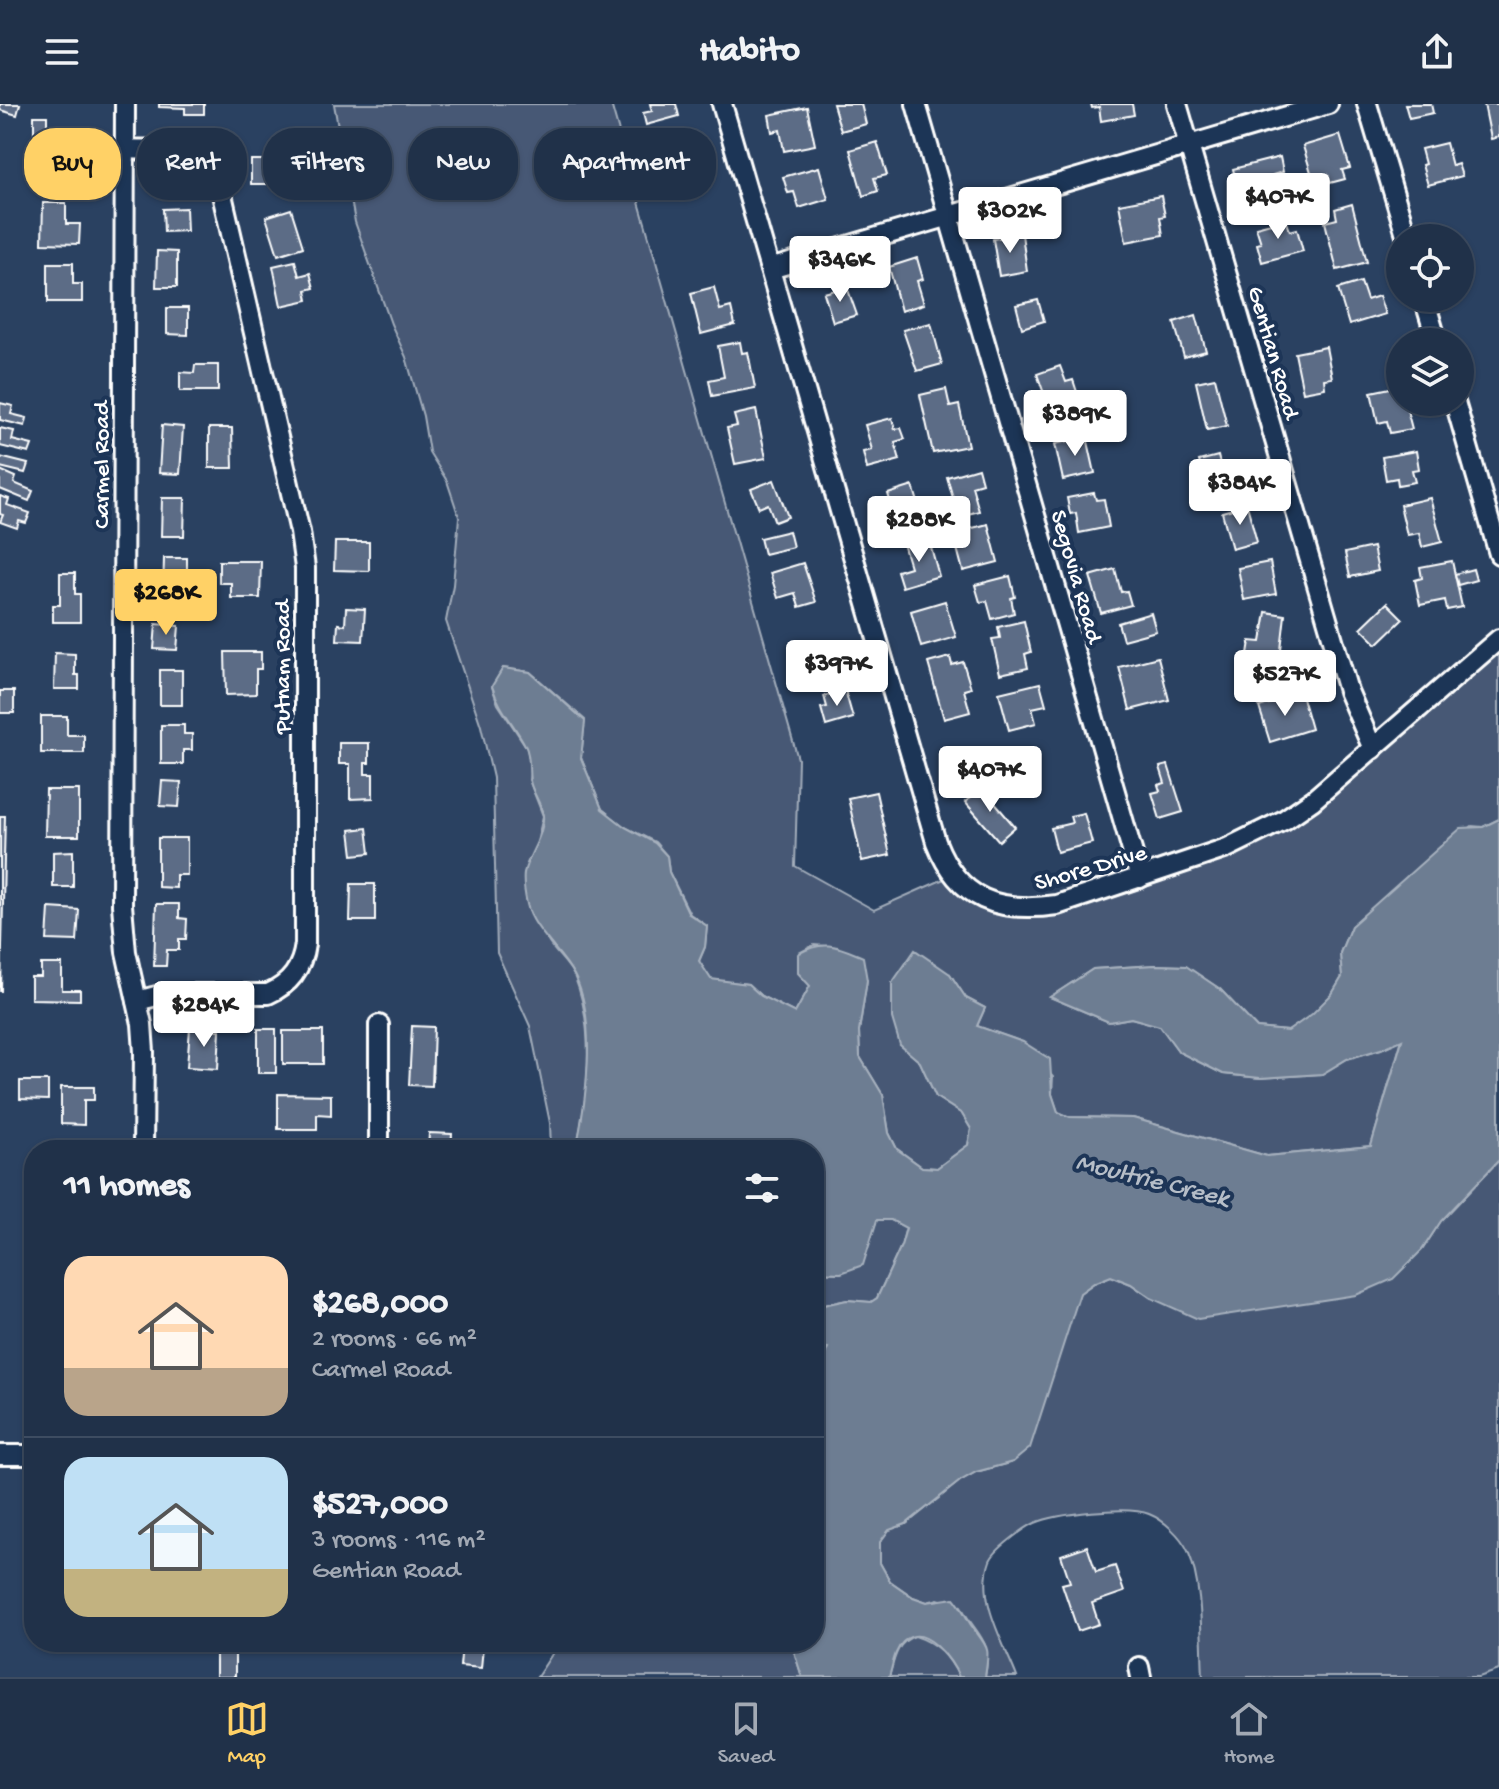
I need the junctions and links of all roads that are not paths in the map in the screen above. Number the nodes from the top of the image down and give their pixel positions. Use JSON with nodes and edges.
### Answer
{"nodes":[{"id":1,"x":125,"y":104,"type":"edge"},
{"id":2,"x":722,"y":104,"type":"edge"},
{"id":3,"x":916,"y":104,"type":"edge"},
{"id":4,"x":1177,"y":104,"type":"edge"},
{"id":5,"x":1328,"y":104,"type":"edge"},
{"id":6,"x":1367,"y":104,"type":"edge"},
{"id":7,"x":1189,"y":145,"type":"junction"},
{"id":8,"x":125,"y":149,"type":"junction"},
{"id":9,"x":947,"y":217,"type":"junction"},
{"id":10,"x":1403,"y":224,"type":"edge"},
{"id":11,"x":770,"y":269,"type":"junction"},
{"id":12,"x":1459,"y":416,"type":"edge"},
{"id":13,"x":1499,"y":554,"type":"edge"},
{"id":14,"x":1499,"y":639,"type":"edge"},
{"id":15,"x":1373,"y":749,"type":"junction"},
{"id":16,"x":1140,"y":878,"type":"junction"},
{"id":17,"x":137,"y":1001,"type":"junction"},
{"id":18,"x":379,"y":1025,"type":"dead end"},
{"id":19,"x":143,"y":1140,"type":"edge"},
{"id":20,"x":379,"y":1140,"type":"edge"},
{"id":21,"x":0,"y":1455,"type":"edge"},
{"id":22,"x":24,"y":1455,"type":"edge"}],
"edges":[{"from":1,"to":8,"type":"street","name":"Carmel Road"},
{"from":2,"to":11,"type":"street","name":"Shore Drive"},
{"from":3,"to":9,"type":"street","name":"Segovia Road"},
{"from":4,"to":7,"type":"street","name":"Gentian Road"},
{"from":5,"to":7,"type":"street"},
{"from":6,"to":10,"type":"street"},
{"from":7,"to":9,"type":"street"},
{"from":7,"to":15,"type":"street","name":"Gentian Road"},
{"from":8,"to":17,"type":"street","name":"Carmel Road"},
{"from":8,"to":17,"type":"street","name":"Putnam Road"},
{"from":9,"to":11,"type":"street"},
{"from":9,"to":16,"type":"street","name":"Segovia Road"},
{"from":11,"to":16,"type":"street","name":"Shore Drive"},
{"from":12,"to":13,"type":"street"},
{"from":14,"to":15,"type":"street","name":"Shore Drive"},
{"from":15,"to":16,"type":"street","name":"Shore Drive"},
{"from":17,"to":19,"type":"street"},
{"from":18,"to":20,"type":"street"},
{"from":21,"to":22,"type":"street"}]}
